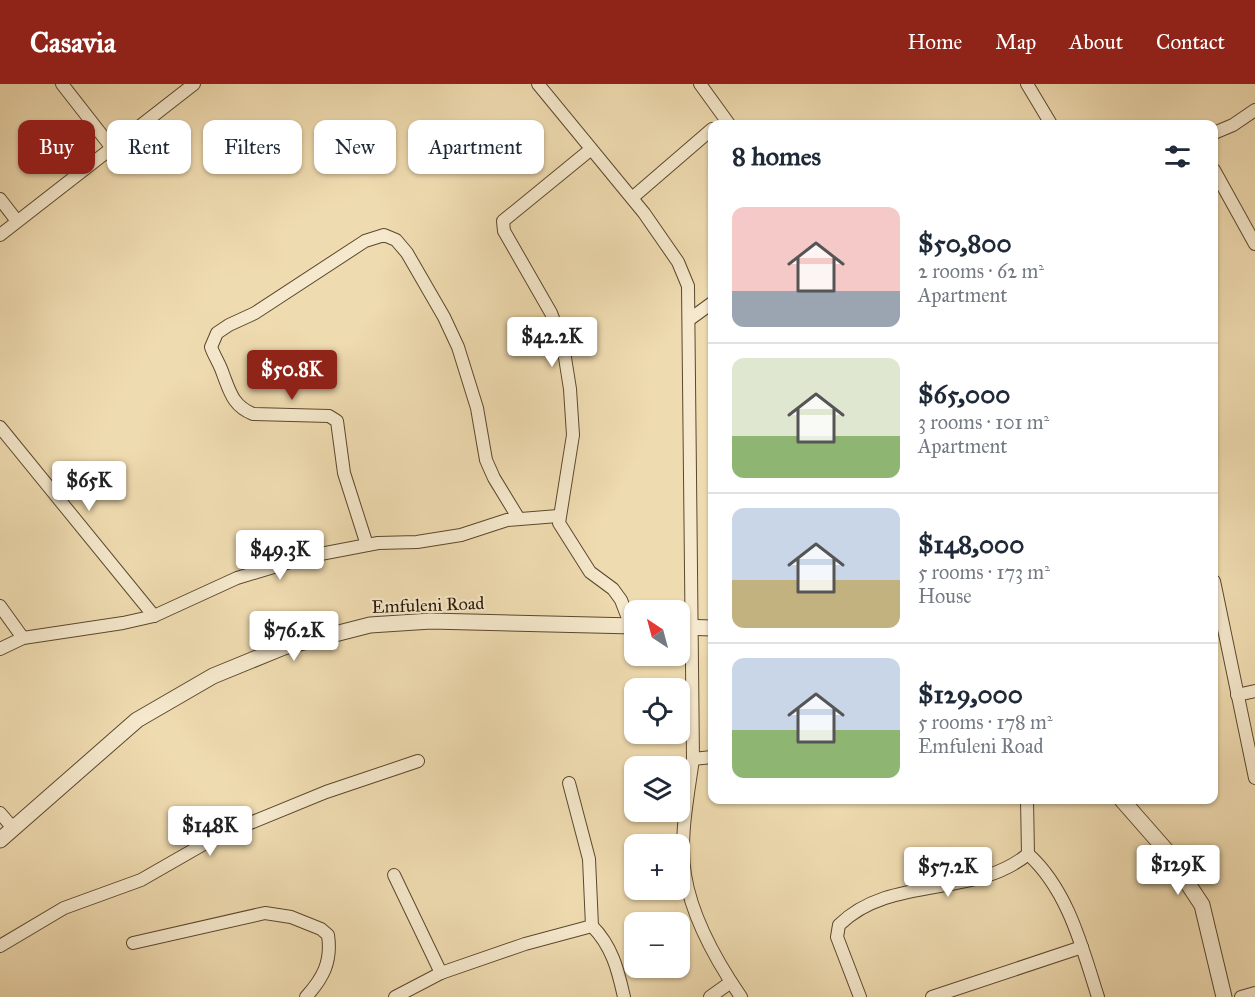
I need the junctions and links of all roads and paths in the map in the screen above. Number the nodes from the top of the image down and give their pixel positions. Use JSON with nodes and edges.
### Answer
{"nodes":[{"id":1,"x":62,"y":84,"type":"edge"},
{"id":2,"x":194,"y":84,"type":"edge"},
{"id":3,"x":538,"y":84,"type":"edge"},
{"id":4,"x":700,"y":84,"type":"edge"},
{"id":5,"x":1026,"y":84,"type":"edge"},
{"id":6,"x":1255,"y":110,"type":"edge"},
{"id":7,"x":148,"y":120,"type":"edge"},
{"id":8,"x":723,"y":120,"type":"edge"},
{"id":9,"x":1048,"y":120,"type":"edge"},
{"id":10,"x":1218,"y":131,"type":"edge"},
{"id":11,"x":708,"y":132,"type":"edge"},
{"id":12,"x":107,"y":142,"type":"edge"},
{"id":13,"x":590,"y":150,"type":"junction"},
{"id":14,"x":107,"y":152,"type":"edge"},
{"id":15,"x":1218,"y":177,"type":"edge"},
{"id":16,"x":632,"y":198,"type":"junction"},
{"id":17,"x":0,"y":200,"type":"edge"},
{"id":18,"x":17,"y":221,"type":"junction"},
{"id":19,"x":0,"y":235,"type":"edge"},
{"id":20,"x":1255,"y":243,"type":"edge"},
{"id":21,"x":708,"y":306,"type":"edge"},
{"id":22,"x":690,"y":319,"type":"junction"},
{"id":23,"x":0,"y":427,"type":"edge"},
{"id":24,"x":558,"y":516,"type":"junction"},
{"id":25,"x":519,"y":519,"type":"junction"},
{"id":26,"x":367,"y":545,"type":"junction"},
{"id":27,"x":685,"y":600,"type":"edge"},
{"id":28,"x":1218,"y":601,"type":"edge"},
{"id":29,"x":0,"y":606,"type":"edge"},
{"id":30,"x":624,"y":606,"type":"edge"},
{"id":31,"x":154,"y":616,"type":"junction"},
{"id":32,"x":624,"y":626,"type":"edge"},
{"id":33,"x":690,"y":628,"type":"edge"},
{"id":34,"x":708,"y":628,"type":"edge"},
{"id":35,"x":23,"y":638,"type":"junction"},
{"id":36,"x":0,"y":649,"type":"edge"},
{"id":37,"x":687,"y":666,"type":"edge"},
{"id":38,"x":1255,"y":691,"type":"edge"},
{"id":39,"x":1237,"y":695,"type":"junction"},
{"id":40,"x":708,"y":757,"type":"edge"},
{"id":41,"x":693,"y":759,"type":"junction"},
{"id":42,"x":418,"y":761,"type":"dead end"},
{"id":43,"x":1255,"y":778,"type":"edge"},
{"id":44,"x":569,"y":783,"type":"dead end"},
{"id":45,"x":1027,"y":804,"type":"edge"},
{"id":46,"x":1126,"y":804,"type":"edge"},
{"id":47,"x":0,"y":813,"type":"edge"},
{"id":48,"x":12,"y":827,"type":"junction"},
{"id":49,"x":0,"y":840,"type":"edge"},
{"id":50,"x":1028,"y":854,"type":"junction"},
{"id":51,"x":394,"y":875,"type":"dead end"},
{"id":52,"x":592,"y":926,"type":"junction"},
{"id":53,"x":133,"y":943,"type":"dead end"},
{"id":54,"x":0,"y":946,"type":"edge"},
{"id":55,"x":1082,"y":947,"type":"junction"},
{"id":56,"x":441,"y":973,"type":"junction"},
{"id":57,"x":731,"y":982,"type":"junction"},
{"id":58,"x":1255,"y":993,"type":"edge"},
{"id":59,"x":306,"y":997,"type":"edge"},
{"id":60,"x":395,"y":997,"type":"edge"},
{"id":61,"x":624,"y":997,"type":"edge"},
{"id":62,"x":710,"y":997,"type":"edge"},
{"id":63,"x":741,"y":997,"type":"edge"},
{"id":64,"x":860,"y":997,"type":"edge"},
{"id":65,"x":932,"y":997,"type":"edge"},
{"id":66,"x":1098,"y":997,"type":"edge"},
{"id":67,"x":1224,"y":997,"type":"edge"},
{"id":68,"x":1241,"y":997,"type":"edge"}],
"edges":[{"from":1,"to":12,"type":"street"},
{"from":2,"to":7,"type":"street"},
{"from":3,"to":13,"type":"street"},
{"from":4,"to":8,"type":"street"},
{"from":5,"to":9,"type":"street"},
{"from":6,"to":10,"type":"street"},
{"from":11,"to":16,"type":"street"},
{"from":13,"to":16,"type":"street"},
{"from":13,"to":24,"type":"street"},
{"from":14,"to":18,"type":"street"},
{"from":15,"to":20,"type":"street"},
{"from":16,"to":22,"type":"street"},
{"from":17,"to":18,"type":"street"},
{"from":18,"to":19,"type":"street"},
{"from":21,"to":22,"type":"street"},
{"from":22,"to":27,"type":"street"},
{"from":23,"to":31,"type":"street"},
{"from":24,"to":25,"type":"street"},
{"from":24,"to":30,"type":"street"},
{"from":25,"to":26,"type":"street"},
{"from":25,"to":26,"type":"street"},
{"from":26,"to":31,"type":"street"},
{"from":28,"to":39,"type":"street"},
{"from":29,"to":35,"type":"street"},
{"from":31,"to":35,"type":"street"},
{"from":32,"to":48,"type":"street","name":"Emfuleni Road"},
{"from":33,"to":34,"type":"street"},
{"from":35,"to":36,"type":"street"},
{"from":37,"to":41,"type":"street"},
{"from":38,"to":39,"type":"street"},
{"from":39,"to":43,"type":"street"},
{"from":40,"to":41,"type":"street"},
{"from":41,"to":57,"type":"street"},
{"from":42,"to":54,"type":"street"},
{"from":44,"to":52,"type":"street"},
{"from":45,"to":50,"type":"street"},
{"from":46,"to":67,"type":"street"},
{"from":47,"to":48,"type":"street"},
{"from":48,"to":49,"type":"street","name":"Emfuleni Road"},
{"from":50,"to":55,"type":"street"},
{"from":50,"to":64,"type":"street"},
{"from":51,"to":56,"type":"street"},
{"from":52,"to":56,"type":"street"},
{"from":52,"to":61,"type":"street"},
{"from":53,"to":59,"type":"street"},
{"from":55,"to":65,"type":"street"},
{"from":55,"to":66,"type":"street"},
{"from":56,"to":60,"type":"street"},
{"from":57,"to":62,"type":"street"},
{"from":57,"to":63,"type":"street"},
{"from":58,"to":68,"type":"street"}]}
